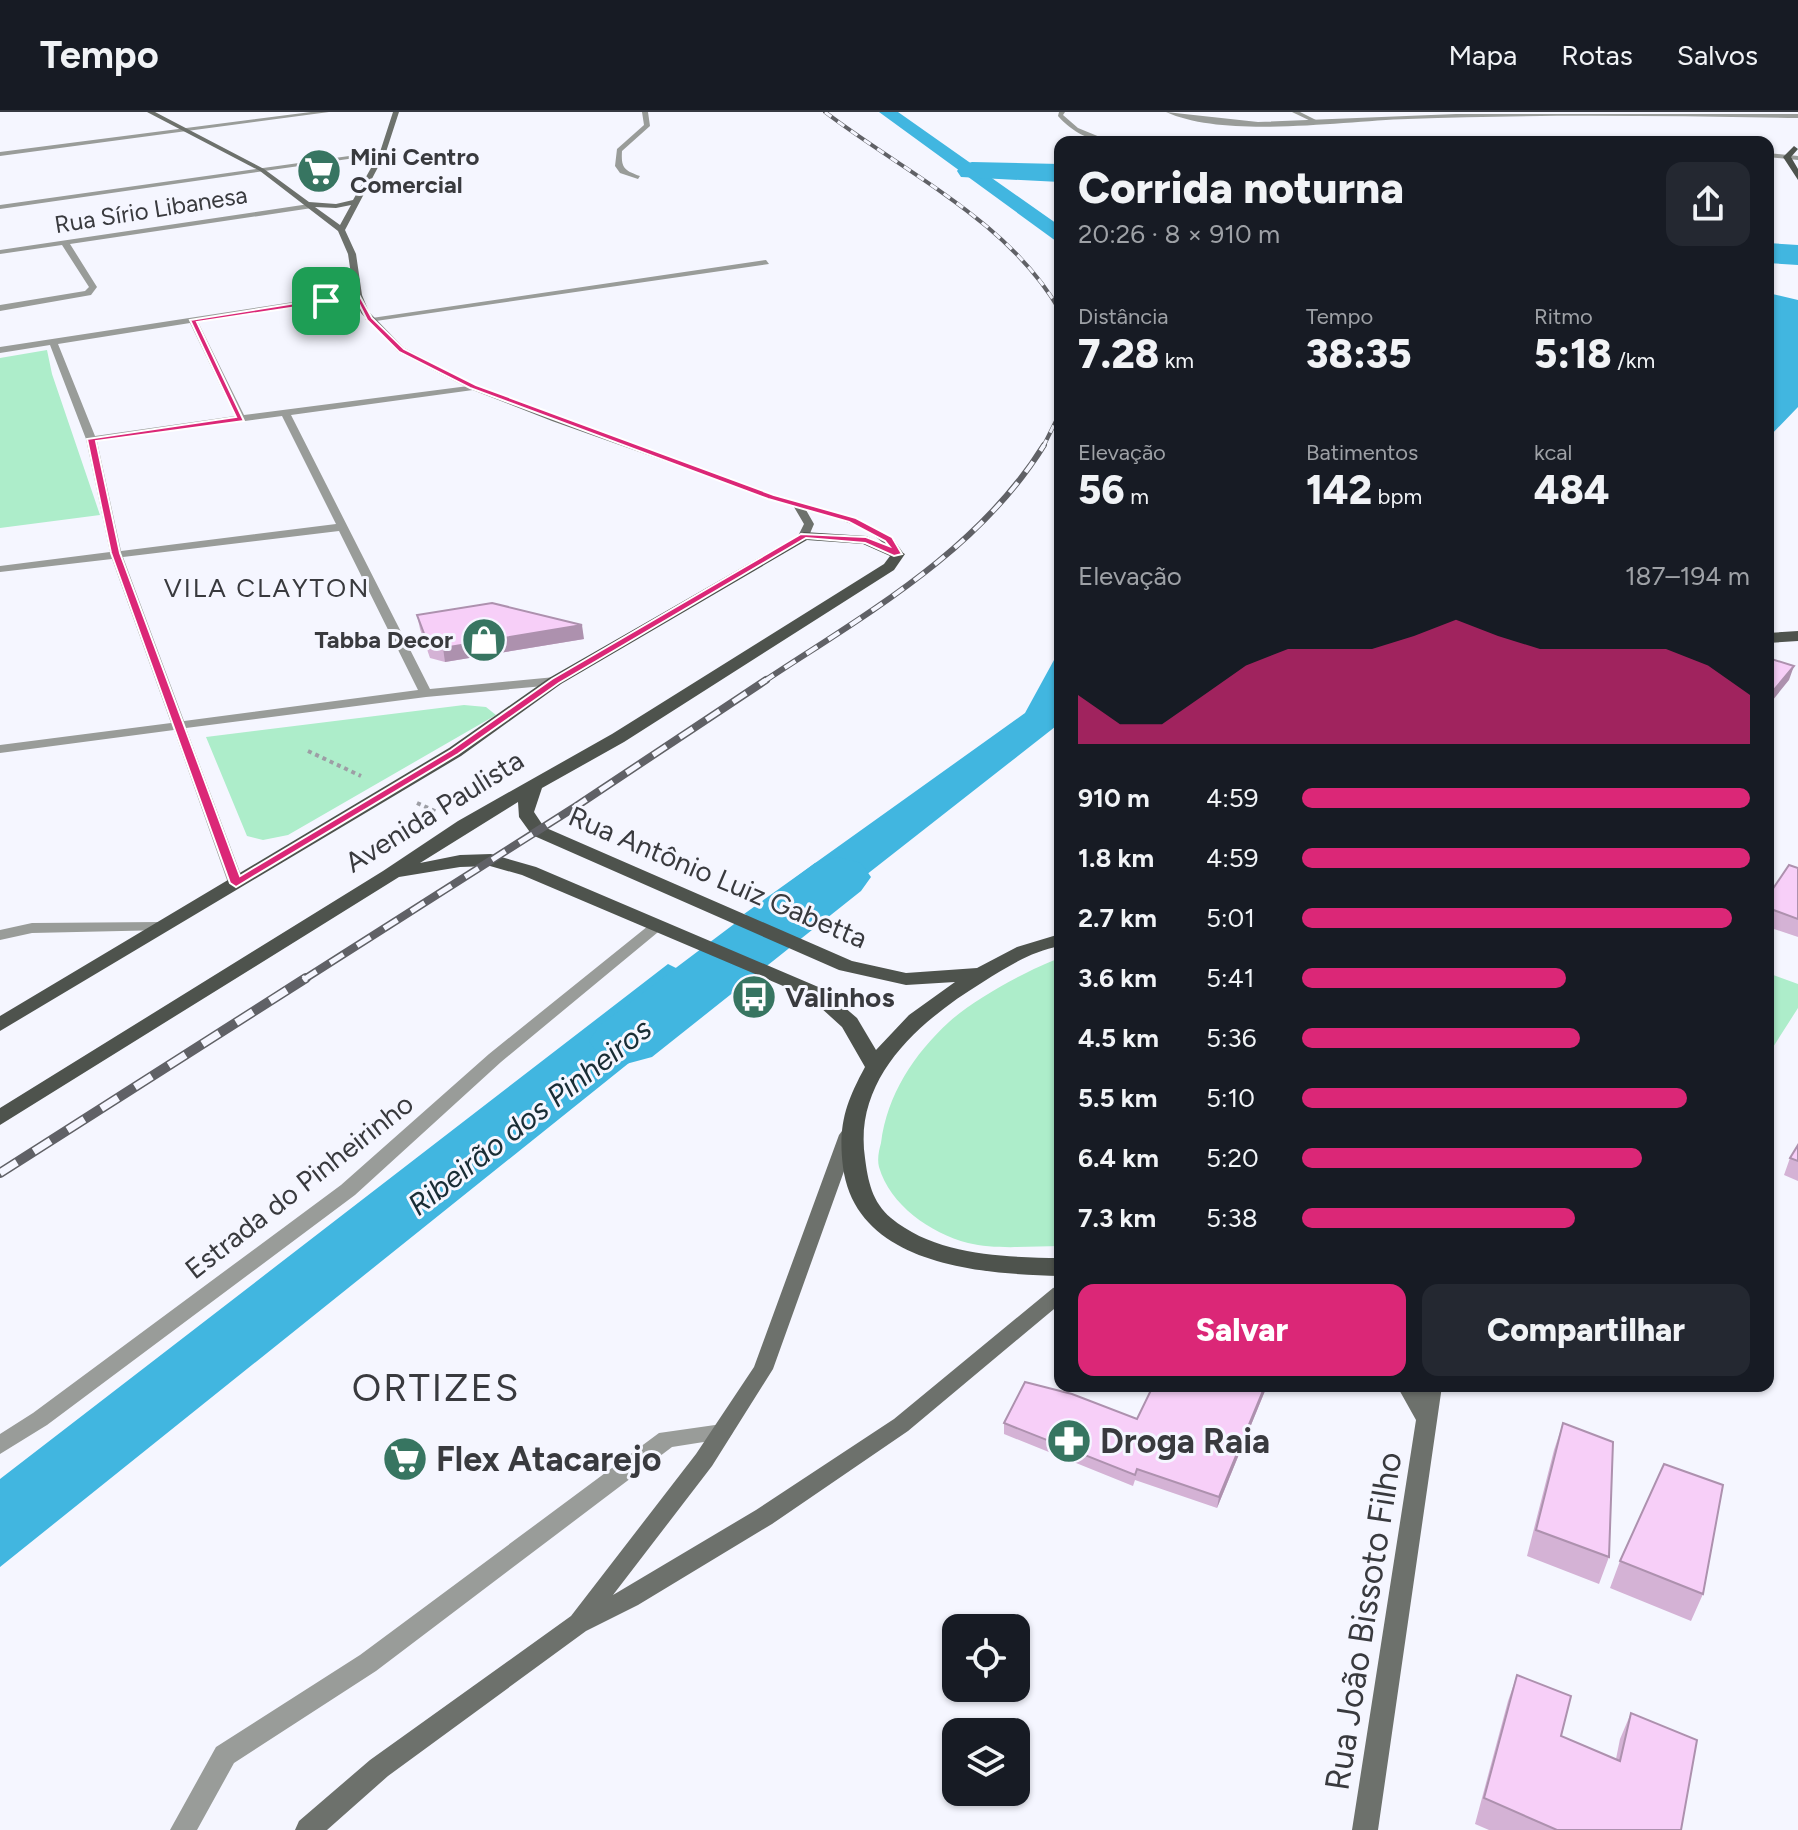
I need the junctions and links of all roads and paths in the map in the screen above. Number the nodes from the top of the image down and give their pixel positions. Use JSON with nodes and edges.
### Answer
{"nodes":[{"id":1,"x":150,"y":112,"type":"edge"},
{"id":2,"x":326,"y":112,"type":"edge"},
{"id":3,"x":396,"y":112,"type":"edge"},
{"id":4,"x":645,"y":112,"type":"edge"},
{"id":5,"x":1062,"y":112,"type":"edge"},
{"id":6,"x":1169,"y":112,"type":"edge"},
{"id":7,"x":1295,"y":112,"type":"edge"},
{"id":8,"x":298,"y":114,"type":"edge"},
{"id":9,"x":1798,"y":116,"type":"edge"},
{"id":10,"x":1319,"y":123,"type":"junction"},
{"id":11,"x":187,"y":130,"type":"junction"},
{"id":12,"x":1090,"y":136,"type":"edge"},
{"id":13,"x":1797,"y":148,"type":"edge"},
{"id":14,"x":383,"y":152,"type":"junction"},
{"id":15,"x":0,"y":154,"type":"edge"},
{"id":16,"x":1774,"y":156,"type":"edge"},
{"id":17,"x":1787,"y":157,"type":"junction"},
{"id":18,"x":1795,"y":166,"type":"edge"},
{"id":19,"x":262,"y":170,"type":"junction"},
{"id":20,"x":638,"y":177,"type":"dead end"},
{"id":21,"x":1798,"y":177,"type":"edge"},
{"id":22,"x":356,"y":202,"type":"junction"},
{"id":23,"x":306,"y":204,"type":"junction"},
{"id":24,"x":0,"y":207,"type":"edge"},
{"id":25,"x":341,"y":230,"type":"junction"},
{"id":26,"x":65,"y":243,"type":"junction"},
{"id":27,"x":0,"y":252,"type":"edge"},
{"id":28,"x":766,"y":262,"type":"dead end"},
{"id":29,"x":358,"y":295,"type":"junction"},
{"id":30,"x":0,"y":308,"type":"edge"},
{"id":31,"x":369,"y":319,"type":"junction"},
{"id":32,"x":193,"y":321,"type":"junction"},
{"id":33,"x":53,"y":342,"type":"junction"},
{"id":34,"x":0,"y":350,"type":"edge"},
{"id":35,"x":473,"y":387,"type":"junction"},
{"id":36,"x":286,"y":414,"type":"junction"},
{"id":37,"x":241,"y":419,"type":"junction"},
{"id":38,"x":91,"y":439,"type":"junction"},
{"id":39,"x":798,"y":505,"type":"junction"},
{"id":40,"x":341,"y":527,"type":"junction"},
{"id":41,"x":804,"y":536,"type":"junction"},
{"id":42,"x":116,"y":553,"type":"junction"},
{"id":43,"x":898,"y":554,"type":"junction"},
{"id":44,"x":0,"y":569,"type":"edge"},
{"id":45,"x":1798,"y":636,"type":"edge"},
{"id":46,"x":1774,"y":638,"type":"edge"},
{"id":47,"x":555,"y":681,"type":"junction"},
{"id":48,"x":426,"y":693,"type":"junction"},
{"id":49,"x":178,"y":727,"type":"junction"},
{"id":50,"x":0,"y":749,"type":"edge"},
{"id":51,"x":537,"y":781,"type":"junction"},
{"id":52,"x":390,"y":875,"type":"junction"},
{"id":53,"x":236,"y":883,"type":"junction"},
{"id":54,"x":161,"y":927,"type":"junction"},
{"id":55,"x":664,"y":928,"type":"junction"},
{"id":56,"x":0,"y":935,"type":"edge"},
{"id":57,"x":1054,"y":939,"type":"edge"},
{"id":58,"x":981,"y":974,"type":"junction"},
{"id":59,"x":0,"y":1025,"type":"edge"},
{"id":60,"x":875,"y":1067,"type":"junction"},
{"id":61,"x":4,"y":1114,"type":"edge"},
{"id":62,"x":850,"y":1130,"type":"junction"},
{"id":63,"x":1054,"y":1267,"type":"edge"},
{"id":64,"x":1054,"y":1298,"type":"edge"},
{"id":65,"x":1410,"y":1392,"type":"edge"},
{"id":66,"x":1431,"y":1392,"type":"edge"},
{"id":67,"x":1428,"y":1422,"type":"junction"},
{"id":68,"x":722,"y":1432,"type":"junction"},
{"id":69,"x":0,"y":1445,"type":"edge"},
{"id":70,"x":578,"y":1624,"type":"junction"},
{"id":71,"x":183,"y":1830,"type":"edge"},
{"id":72,"x":308,"y":1830,"type":"edge"},
{"id":73,"x":1365,"y":1830,"type":"edge"}],
"edges":[{"from":1,"to":11,"type":"main road"},
{"from":2,"to":8,"type":"street"},
{"from":3,"to":14,"type":"main road"},
{"from":4,"to":20,"type":"street"},
{"from":5,"to":12,"type":"street"},
{"from":6,"to":10,"type":"street"},
{"from":7,"to":10,"type":"street"},
{"from":8,"to":11,"type":"street"},
{"from":9,"to":10,"type":"street"},
{"from":11,"to":15,"type":"street"},
{"from":11,"to":19,"type":"main road"},
{"from":13,"to":17,"type":"main road"},
{"from":14,"to":19,"type":"street"},
{"from":14,"to":22,"type":"main road"},
{"from":16,"to":17,"type":"street"},
{"from":17,"to":18,"type":"main road"},
{"from":18,"to":21,"type":"main road"},
{"from":19,"to":23,"type":"main road"},
{"from":19,"to":24,"type":"street"},
{"from":22,"to":23,"type":"main road"},
{"from":22,"to":25,"type":"main road"},
{"from":23,"to":25,"type":"main road"},
{"from":23,"to":26,"type":"street","name":"Rua Sírio Libanesa"},
{"from":25,"to":29,"type":"main road"},
{"from":26,"to":27,"type":"street","name":"Rua Sírio Libanesa"},
{"from":26,"to":30,"type":"street"},
{"from":28,"to":31,"type":"street"},
{"from":29,"to":31,"type":"main road"},
{"from":29,"to":32,"type":"street"},
{"from":31,"to":35,"type":"main road"},
{"from":32,"to":33,"type":"street"},
{"from":32,"to":37,"type":"street"},
{"from":33,"to":34,"type":"street"},
{"from":33,"to":38,"type":"street"},
{"from":35,"to":36,"type":"street"},
{"from":35,"to":39,"type":"main road"},
{"from":36,"to":37,"type":"street"},
{"from":36,"to":40,"type":"street"},
{"from":37,"to":38,"type":"street"},
{"from":38,"to":42,"type":"street"},
{"from":39,"to":41,"type":"main road"},
{"from":39,"to":43,"type":"main road"},
{"from":40,"to":42,"type":"street"},
{"from":40,"to":48,"type":"street"},
{"from":41,"to":43,"type":"main road"},
{"from":41,"to":47,"type":"main road","name":"Avenida Paulista"},
{"from":42,"to":44,"type":"street"},
{"from":42,"to":49,"type":"street"},
{"from":43,"to":51,"type":"main road","name":"Avenida Paulista"},
{"from":45,"to":46,"type":"main road"},
{"from":47,"to":48,"type":"street"},
{"from":47,"to":53,"type":"main road","name":"Avenida Paulista"},
{"from":48,"to":49,"type":"street"},
{"from":49,"to":50,"type":"street"},
{"from":49,"to":53,"type":"street"},
{"from":51,"to":52,"type":"main road","name":"Avenida Paulista"},
{"from":51,"to":58,"type":"main road","name":"Rua Antônio Luiz Gabetta"},
{"from":52,"to":55,"type":"main road"},
{"from":52,"to":61,"type":"main road","name":"Avenida Paulista"},
{"from":53,"to":54,"type":"main road","name":"Avenida Paulista"},
{"from":54,"to":56,"type":"street"},
{"from":54,"to":59,"type":"main road","name":"Avenida Paulista"},
{"from":55,"to":60,"type":"main road"},
{"from":55,"to":69,"type":"street","name":"Estrada do Pinheirinho"},
{"from":57,"to":58,"type":"main road"},
{"from":58,"to":60,"type":"main road"},
{"from":60,"to":62,"type":"main road"},
{"from":62,"to":63,"type":"main road"},
{"from":62,"to":68,"type":"main road"},
{"from":64,"to":70,"type":"main road"},
{"from":65,"to":67,"type":"main road","name":"Rua João Bissoto Filho"},
{"from":66,"to":67,"type":"main road","name":"Rua João Bissoto Filho"},
{"from":67,"to":73,"type":"main road","name":"Rua João Bissoto Filho"},
{"from":68,"to":70,"type":"main road"},
{"from":68,"to":71,"type":"street"},
{"from":70,"to":72,"type":"main road"}]}
